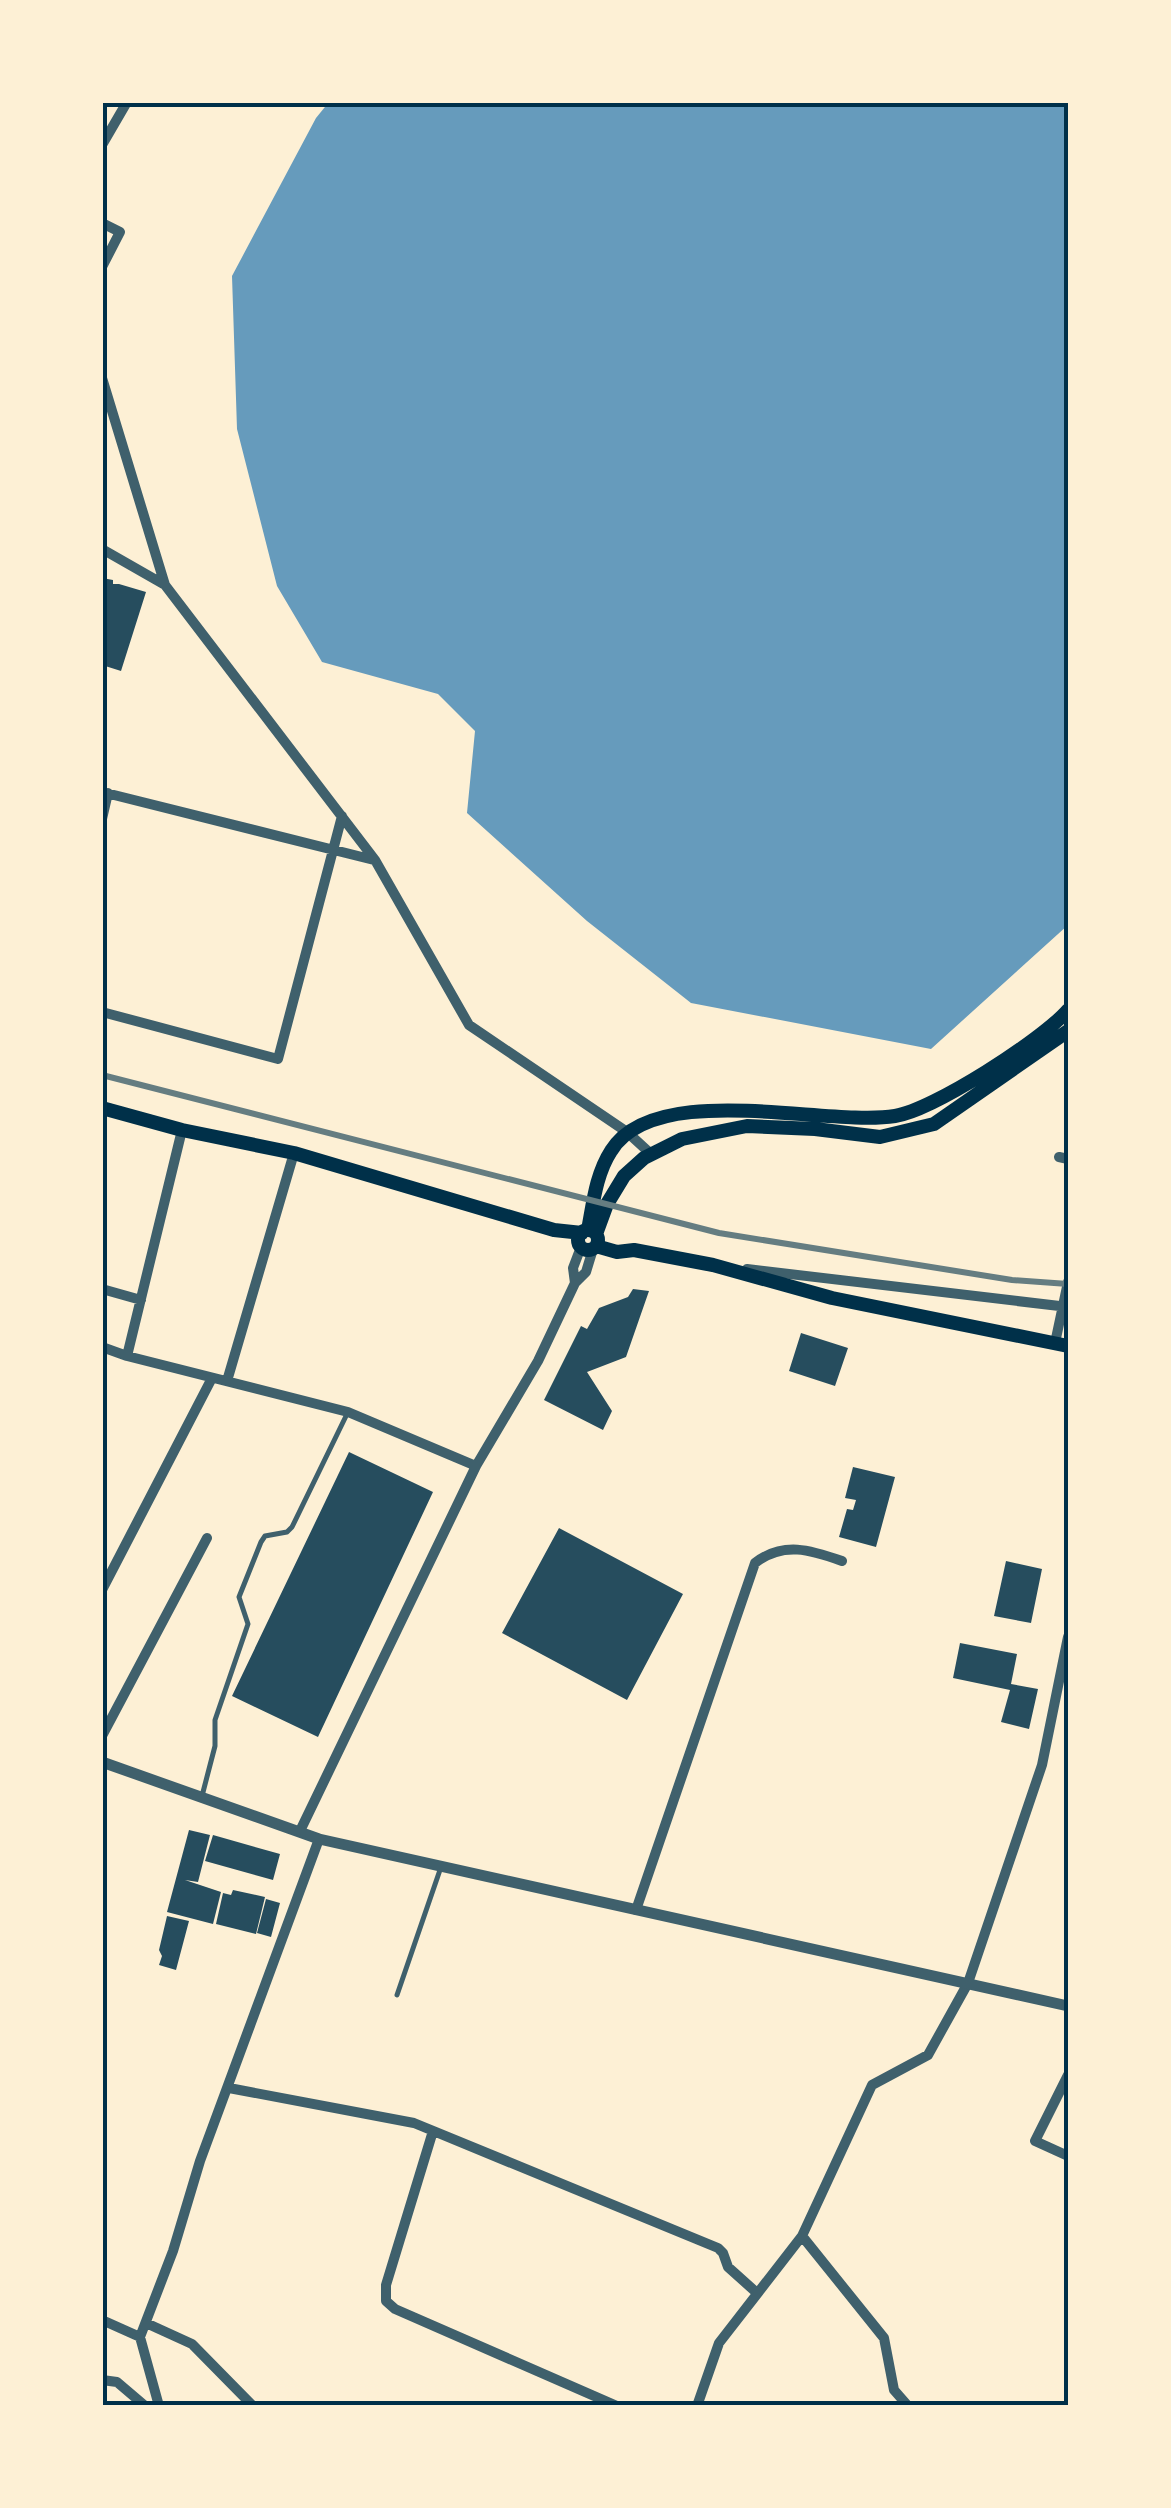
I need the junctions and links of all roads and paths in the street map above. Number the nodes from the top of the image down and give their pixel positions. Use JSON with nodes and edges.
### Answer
{"nodes":[{"id":1,"x":126,"y":102,"type":"edge"},
{"id":2,"x":102,"y":146,"type":"edge"},
{"id":3,"x":102,"y":223,"type":"edge"},
{"id":4,"x":102,"y":266,"type":"edge"},
{"id":5,"x":102,"y":378,"type":"edge"},
{"id":6,"x":102,"y":549,"type":"edge"},
{"id":7,"x":165,"y":585,"type":"junction"},
{"id":8,"x":105,"y":793,"type":"edge"},
{"id":9,"x":342,"y":816,"type":"junction"},
{"id":10,"x":102,"y":819,"type":"edge"},
{"id":11,"x":334,"y":848,"type":"junction"},
{"id":12,"x":375,"y":860,"type":"junction"},
{"id":13,"x":1068,"y":1010,"type":"edge"},
{"id":14,"x":102,"y":1012,"type":"edge"},
{"id":15,"x":1068,"y":1031,"type":"edge"},
{"id":16,"x":102,"y":1108,"type":"edge"},
{"id":17,"x":182,"y":1130,"type":"junction"},
{"id":18,"x":627,"y":1132,"type":"junction"},
{"id":19,"x":294,"y":1152,"type":"junction"},
{"id":20,"x":651,"y":1154,"type":"junction"},
{"id":21,"x":589,"y":1240,"type":"junction"},
{"id":22,"x":713,"y":1265,"type":"junction"},
{"id":23,"x":1068,"y":1282,"type":"edge"},
{"id":24,"x":102,"y":1289,"type":"edge"},
{"id":25,"x":140,"y":1300,"type":"junction"},
{"id":26,"x":1066,"y":1306,"type":"edge"},
{"id":27,"x":1062,"y":1344,"type":"edge"},
{"id":28,"x":102,"y":1348,"type":"edge"},
{"id":29,"x":127,"y":1356,"type":"junction"},
{"id":30,"x":212,"y":1378,"type":"junction"},
{"id":31,"x":227,"y":1381,"type":"junction"},
{"id":32,"x":348,"y":1412,"type":"junction"},
{"id":33,"x":476,"y":1466,"type":"junction"},
{"id":34,"x":207,"y":1538,"type":"dead end"},
{"id":35,"x":842,"y":1561,"type":"dead end"},
{"id":36,"x":102,"y":1590,"type":"edge"},
{"id":37,"x":1068,"y":1637,"type":"edge"},
{"id":38,"x":102,"y":1736,"type":"edge"},
{"id":39,"x":102,"y":1762,"type":"edge"},
{"id":40,"x":202,"y":1796,"type":"junction"},
{"id":41,"x":300,"y":1831,"type":"junction"},
{"id":42,"x":319,"y":1839,"type":"junction"},
{"id":43,"x":441,"y":1868,"type":"junction"},
{"id":44,"x":636,"y":1910,"type":"junction"},
{"id":45,"x":968,"y":1984,"type":"junction"},
{"id":46,"x":398,"y":1995,"type":"dead end"},
{"id":47,"x":1068,"y":2006,"type":"edge"},
{"id":48,"x":1068,"y":2075,"type":"edge"},
{"id":49,"x":229,"y":2088,"type":"junction"},
{"id":50,"x":433,"y":2131,"type":"junction"},
{"id":51,"x":1068,"y":2156,"type":"edge"},
{"id":52,"x":802,"y":2236,"type":"junction"},
{"id":53,"x":758,"y":2293,"type":"junction"},
{"id":54,"x":102,"y":2320,"type":"edge"},
{"id":55,"x":146,"y":2323,"type":"junction"},
{"id":56,"x":140,"y":2338,"type":"junction"},
{"id":57,"x":102,"y":2380,"type":"edge"},
{"id":58,"x":155,"y":2391,"type":"junction"},
{"id":59,"x":144,"y":2405,"type":"edge"},
{"id":60,"x":159,"y":2406,"type":"edge"},
{"id":61,"x":253,"y":2406,"type":"edge"},
{"id":62,"x":617,"y":2406,"type":"edge"},
{"id":63,"x":697,"y":2406,"type":"edge"},
{"id":64,"x":908,"y":2406,"type":"edge"}],
"edges":[{"from":1,"to":2,"type":"street"},
{"from":3,"to":4,"type":"street"},
{"from":5,"to":7,"type":"street"},
{"from":6,"to":7,"type":"street"},
{"from":7,"to":9,"type":"street"},
{"from":8,"to":10,"type":"street"},
{"from":8,"to":11,"type":"street"},
{"from":9,"to":11,"type":"street"},
{"from":9,"to":12,"type":"street"},
{"from":11,"to":12,"type":"street"},
{"from":11,"to":14,"type":"street"},
{"from":12,"to":18,"type":"street"},
{"from":13,"to":18,"type":"main road"},
{"from":15,"to":20,"type":"main road"},
{"from":16,"to":17,"type":"main road"},
{"from":17,"to":19,"type":"main road"},
{"from":17,"to":25,"type":"street"},
{"from":18,"to":20,"type":"street"},
{"from":18,"to":21,"type":"main road"},
{"from":19,"to":21,"type":"main road"},
{"from":19,"to":31,"type":"street"},
{"from":20,"to":21,"type":"main road"},
{"from":21,"to":22,"type":"main road"},
{"from":21,"to":33,"type":"street"},
{"from":22,"to":26,"type":"street"},
{"from":22,"to":27,"type":"main road"},
{"from":23,"to":26,"type":"street"},
{"from":24,"to":25,"type":"street"},
{"from":25,"to":29,"type":"street"},
{"from":26,"to":27,"type":"street"},
{"from":28,"to":29,"type":"street"},
{"from":29,"to":30,"type":"street"},
{"from":30,"to":31,"type":"street"},
{"from":30,"to":36,"type":"street"},
{"from":31,"to":32,"type":"street"},
{"from":32,"to":33,"type":"street"},
{"from":32,"to":40,"type":"lane"},
{"from":33,"to":41,"type":"street"},
{"from":34,"to":38,"type":"street"},
{"from":35,"to":44,"type":"street"},
{"from":37,"to":45,"type":"street"},
{"from":39,"to":40,"type":"street"},
{"from":40,"to":41,"type":"street"},
{"from":41,"to":42,"type":"street"},
{"from":42,"to":43,"type":"street"},
{"from":42,"to":49,"type":"street"},
{"from":43,"to":44,"type":"street"},
{"from":43,"to":46,"type":"lane"},
{"from":44,"to":45,"type":"street"},
{"from":45,"to":47,"type":"street"},
{"from":45,"to":52,"type":"street"},
{"from":48,"to":51,"type":"street"},
{"from":49,"to":50,"type":"street"},
{"from":49,"to":55,"type":"street"},
{"from":50,"to":53,"type":"street"},
{"from":50,"to":62,"type":"street"},
{"from":52,"to":53,"type":"street"},
{"from":52,"to":64,"type":"street"},
{"from":53,"to":63,"type":"street"},
{"from":54,"to":56,"type":"street"},
{"from":55,"to":56,"type":"street"},
{"from":55,"to":61,"type":"street"},
{"from":56,"to":58,"type":"street"},
{"from":57,"to":59,"type":"street"},
{"from":58,"to":59,"type":"street"},
{"from":58,"to":60,"type":"street"}]}
